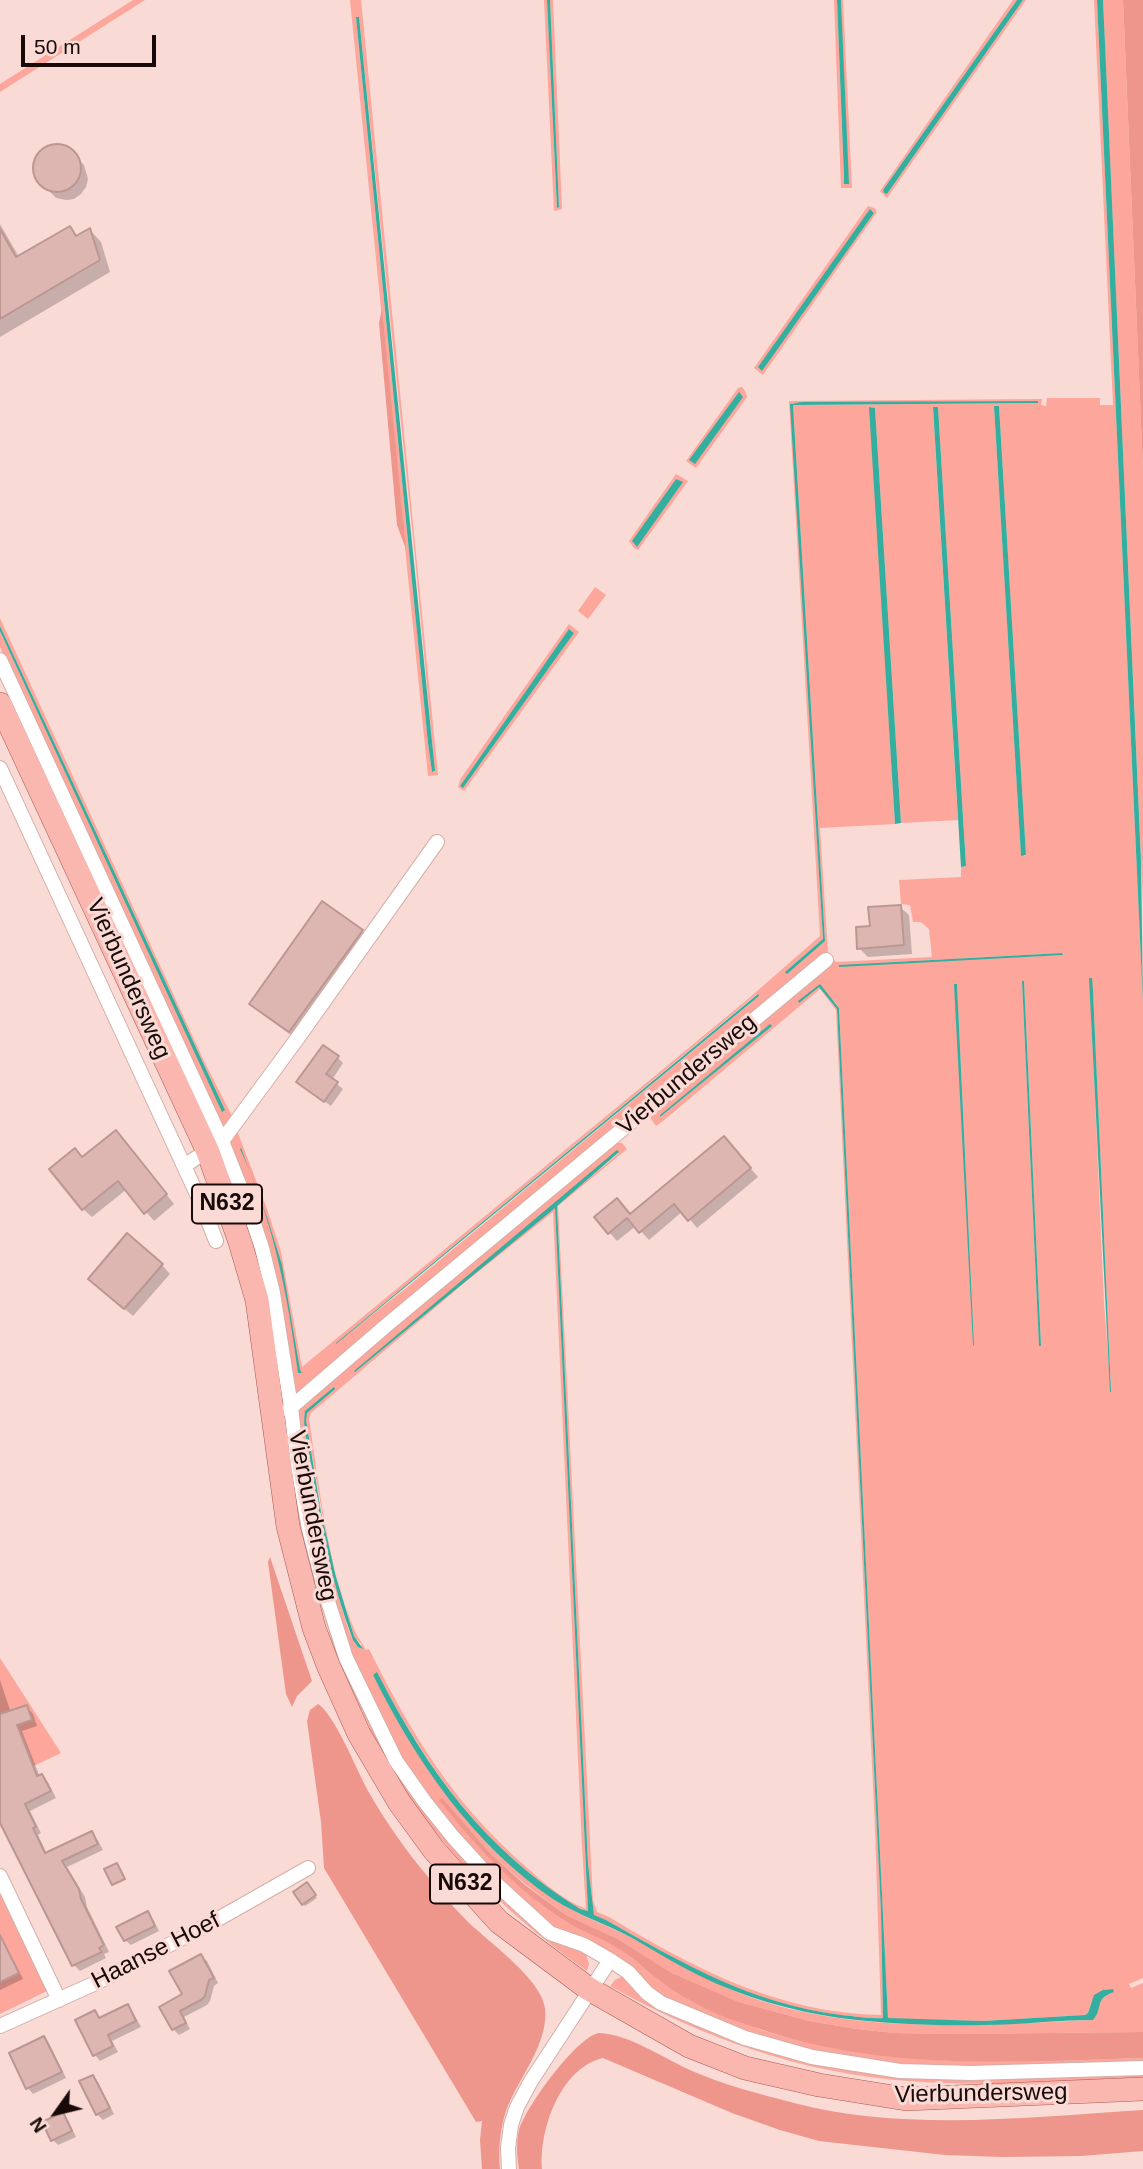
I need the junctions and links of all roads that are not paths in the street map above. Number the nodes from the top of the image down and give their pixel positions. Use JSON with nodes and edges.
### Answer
{"nodes":[{"id":1,"x":0,"y":660,"type":"edge"},
{"id":2,"x":0,"y":704,"type":"edge"},
{"id":3,"x":0,"y":768,"type":"edge"},
{"id":4,"x":437,"y":842,"type":"dead end"},
{"id":5,"x":826,"y":960,"type":"dead end"},
{"id":6,"x":215,"y":1146,"type":"junction"},
{"id":7,"x":184,"y":1166,"type":"junction"},
{"id":8,"x":216,"y":1241,"type":"dead end"},
{"id":9,"x":291,"y":1407,"type":"junction"},
{"id":10,"x":274,"y":1423,"type":"junction"},
{"id":11,"x":308,"y":1868,"type":"dead end"},
{"id":12,"x":0,"y":1876,"type":"edge"},
{"id":13,"x":610,"y":1960,"type":"junction"},
{"id":14,"x":589,"y":1989,"type":"junction"},
{"id":15,"x":58,"y":2000,"type":"junction"},
{"id":16,"x":0,"y":2026,"type":"edge"},
{"id":17,"x":1143,"y":2068,"type":"edge"},
{"id":18,"x":1143,"y":2089,"type":"edge"},
{"id":19,"x":509,"y":2169,"type":"edge"}],
"edges":[{"from":1,"to":6,"type":"street","name":"Vierbundersweg"},
{"from":2,"to":6,"type":"main road","name":"Vierbundersweg","number":"N632"},
{"from":3,"to":7,"type":"street","name":"Vierbundersweg"},
{"from":4,"to":6,"type":"street"},
{"from":5,"to":9,"type":"street","name":"Vierbundersweg"},
{"from":6,"to":7,"type":"street"},
{"from":6,"to":9,"type":"street","name":"Vierbundersweg"},
{"from":6,"to":10,"type":"main road","name":"Vierbundersweg","number":"N632"},
{"from":7,"to":8,"type":"street","name":"Vierbundersweg"},
{"from":9,"to":10,"type":"street","name":"Vierbundersweg"},
{"from":9,"to":13,"type":"street","name":"Vierbundersweg"},
{"from":10,"to":14,"type":"main road","name":"Vierbundersweg","number":"N632"},
{"from":11,"to":15,"type":"street","name":"Haanse Hoef"},
{"from":12,"to":15,"type":"street"},
{"from":13,"to":14,"type":"street"},
{"from":13,"to":17,"type":"street","name":"Vierbundersweg"},
{"from":14,"to":18,"type":"main road","name":"Vierbundersweg","number":"N632"},
{"from":14,"to":19,"type":"street"},
{"from":15,"to":16,"type":"street","name":"Haanse Hoef"}]}
